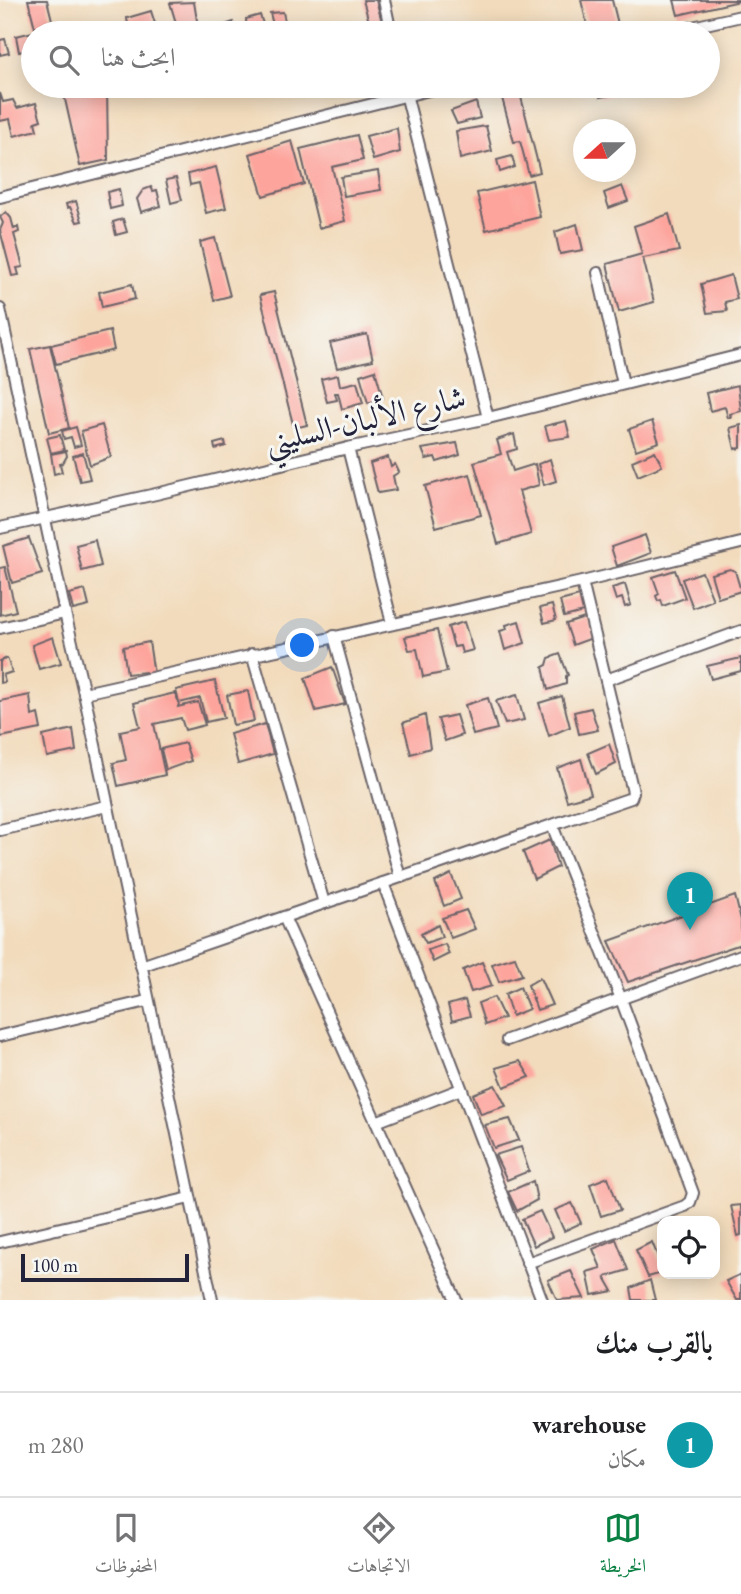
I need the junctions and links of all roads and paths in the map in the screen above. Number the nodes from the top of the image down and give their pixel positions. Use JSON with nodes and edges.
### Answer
{"nodes":[{"id":1,"x":383,"y":0,"type":"edge"},
{"id":2,"x":741,"y":16,"type":"edge"},
{"id":3,"x":388,"y":21,"type":"edge"},
{"id":4,"x":719,"y":21,"type":"edge"},
{"id":5,"x":375,"y":98,"type":"edge"},
{"id":6,"x":407,"y":98,"type":"edge"},
{"id":7,"x":0,"y":197,"type":"edge"},
{"id":8,"x":598,"y":273,"type":"dead end"},
{"id":9,"x":0,"y":309,"type":"edge"},
{"id":10,"x":741,"y":355,"type":"edge"},
{"id":11,"x":623,"y":384,"type":"junction"},
{"id":12,"x":488,"y":418,"type":"junction"},
{"id":13,"x":348,"y":448,"type":"junction"},
{"id":14,"x":45,"y":517,"type":"junction"},
{"id":15,"x":0,"y":528,"type":"edge"},
{"id":16,"x":741,"y":543,"type":"edge"},
{"id":17,"x":582,"y":582,"type":"junction"},
{"id":18,"x":65,"y":613,"type":"junction"},
{"id":19,"x":392,"y":623,"type":"junction"},
{"id":20,"x":0,"y":628,"type":"edge"},
{"id":21,"x":741,"y":631,"type":"edge"},
{"id":22,"x":334,"y":636,"type":"junction"},
{"id":23,"x":252,"y":654,"type":"junction"},
{"id":24,"x":606,"y":680,"type":"junction"},
{"id":25,"x":84,"y":692,"type":"junction"},
{"id":26,"x":107,"y":806,"type":"junction"},
{"id":27,"x":552,"y":825,"type":"junction"},
{"id":28,"x":0,"y":830,"type":"edge"},
{"id":29,"x":400,"y":877,"type":"junction"},
{"id":30,"x":383,"y":883,"type":"junction"},
{"id":31,"x":324,"y":903,"type":"junction"},
{"id":32,"x":284,"y":917,"type":"junction"},
{"id":33,"x":741,"y":956,"type":"edge"},
{"id":34,"x":141,"y":966,"type":"junction"},
{"id":35,"x":621,"y":999,"type":"junction"},
{"id":36,"x":147,"y":1001,"type":"junction"},
{"id":37,"x":0,"y":1035,"type":"edge"},
{"id":38,"x":507,"y":1040,"type":"dead end"},
{"id":39,"x":461,"y":1089,"type":"junction"},
{"id":40,"x":376,"y":1122,"type":"junction"},
{"id":41,"x":190,"y":1198,"type":"junction"},
{"id":42,"x":0,"y":1242,"type":"edge"},
{"id":43,"x":527,"y":1264,"type":"junction"},
{"id":44,"x":212,"y":1300,"type":"edge"},
{"id":45,"x":456,"y":1300,"type":"edge"},
{"id":46,"x":542,"y":1300,"type":"edge"}],
"edges":[{"from":1,"to":3,"type":"street"},
{"from":2,"to":4,"type":"street"},
{"from":5,"to":7,"type":"street"},
{"from":6,"to":12,"type":"street"},
{"from":8,"to":11,"type":"street"},
{"from":9,"to":14,"type":"street"},
{"from":10,"to":11,"type":"street","name":"شارع الألبان-السليني"},
{"from":11,"to":12,"type":"street","name":"شارع الألبان-السليني"},
{"from":12,"to":13,"type":"street","name":"شارع الألبان-السليني"},
{"from":13,"to":14,"type":"street","name":"شارع الألبان-السليني"},
{"from":13,"to":19,"type":"street"},
{"from":14,"to":15,"type":"street","name":"شارع الألبان-السليني"},
{"from":14,"to":18,"type":"street"},
{"from":16,"to":17,"type":"street"},
{"from":17,"to":19,"type":"street"},
{"from":17,"to":24,"type":"street"},
{"from":18,"to":20,"type":"street"},
{"from":18,"to":25,"type":"street"},
{"from":19,"to":22,"type":"street"},
{"from":21,"to":24,"type":"street"},
{"from":22,"to":23,"type":"street"},
{"from":22,"to":29,"type":"street"},
{"from":23,"to":25,"type":"street"},
{"from":23,"to":31,"type":"street"},
{"from":24,"to":27,"type":"street"},
{"from":25,"to":26,"type":"street"},
{"from":26,"to":28,"type":"street"},
{"from":26,"to":34,"type":"street"},
{"from":27,"to":29,"type":"street"},
{"from":27,"to":35,"type":"street"},
{"from":29,"to":30,"type":"street"},
{"from":30,"to":31,"type":"street"},
{"from":30,"to":39,"type":"street"},
{"from":31,"to":32,"type":"street"},
{"from":32,"to":34,"type":"street"},
{"from":32,"to":40,"type":"street"},
{"from":33,"to":35,"type":"street"},
{"from":34,"to":36,"type":"street"},
{"from":35,"to":38,"type":"street"},
{"from":35,"to":43,"type":"street"},
{"from":36,"to":37,"type":"street"},
{"from":36,"to":41,"type":"street"},
{"from":39,"to":40,"type":"street"},
{"from":39,"to":43,"type":"street"},
{"from":40,"to":45,"type":"street"},
{"from":41,"to":42,"type":"street"},
{"from":41,"to":44,"type":"street"},
{"from":43,"to":46,"type":"street"}]}
